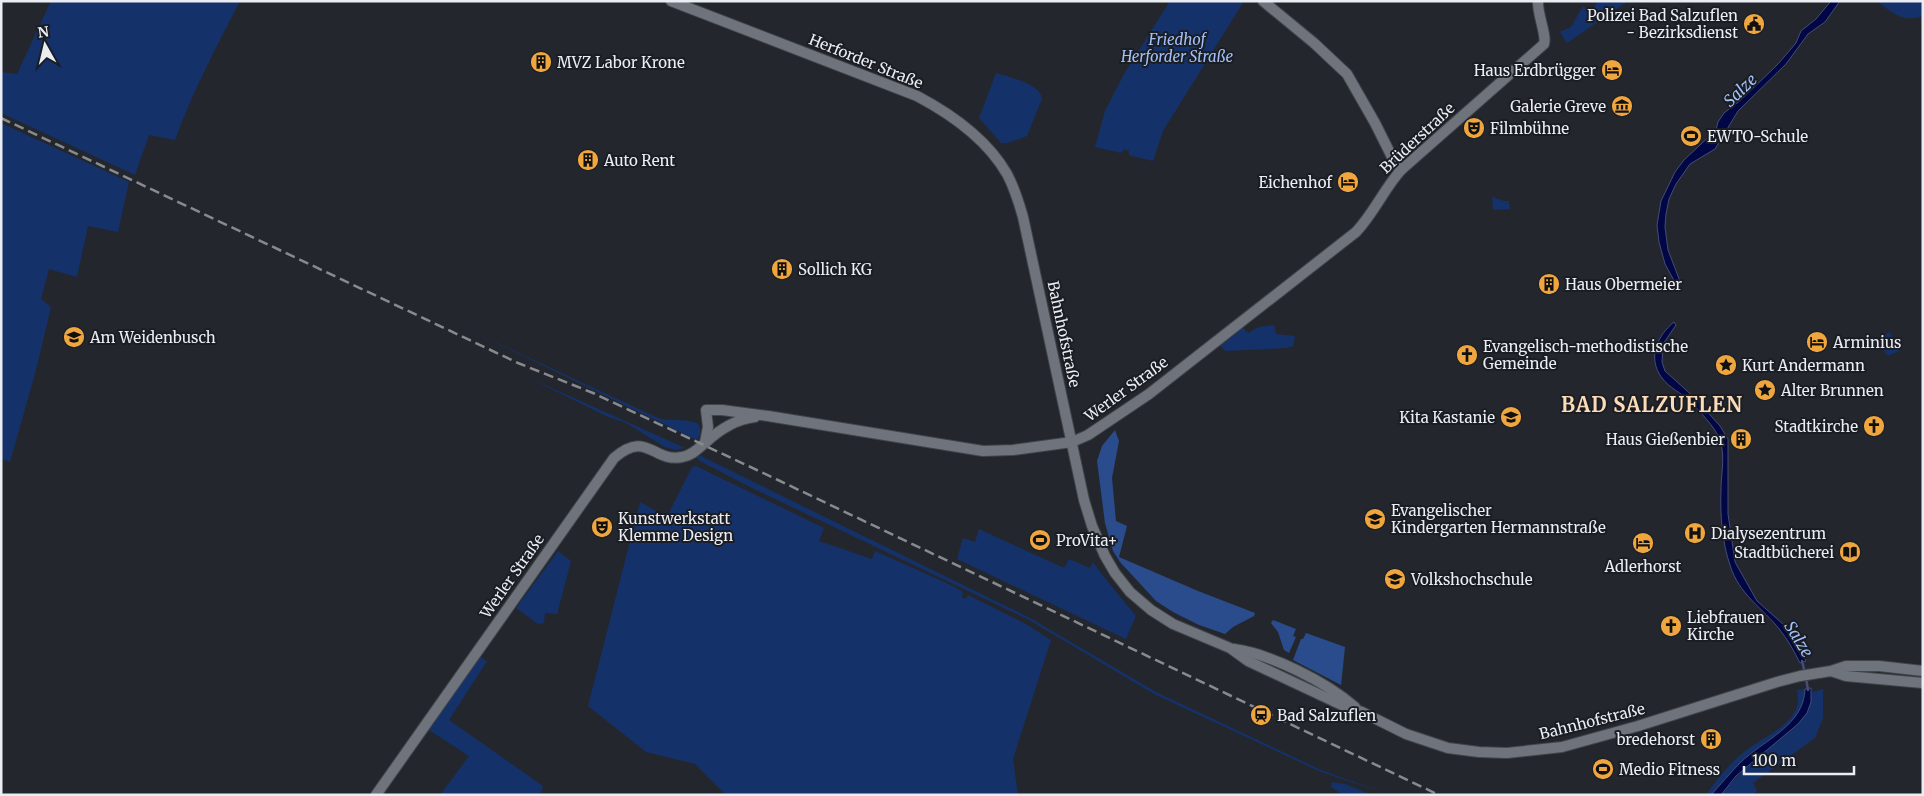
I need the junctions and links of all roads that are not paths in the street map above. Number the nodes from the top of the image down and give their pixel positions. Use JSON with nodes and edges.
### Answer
{"nodes":[{"id":1,"x":671,"y":1,"type":"edge"},
{"id":2,"x":1263,"y":1,"type":"edge"},
{"id":3,"x":1538,"y":5,"type":"edge"},
{"id":4,"x":1401,"y":170,"type":"junction"},
{"id":5,"x":1016,"y":195,"type":"joint"},
{"id":6,"x":1320,"y":261,"type":"joint"},
{"id":7,"x":768,"y":416,"type":"junction"},
{"id":8,"x":705,"y":442,"type":"junction"},
{"id":9,"x":1072,"y":442,"type":"junction"},
{"id":10,"x":1831,"y":671,"type":"junction"},
{"id":11,"x":1923,"y":671,"type":"edge"},
{"id":12,"x":1923,"y":682,"type":"edge"},
{"id":13,"x":376,"y":795,"type":"edge"}],
"edges":[{"from":1,"to":5,"type":"main road","name":"Herforder Straße"},
{"from":2,"to":4,"type":"main road"},
{"from":3,"to":4,"type":"main road","name":"Brüderstraße"},
{"from":4,"to":6,"type":"main road","name":"Brüderstraße"},
{"from":5,"to":9,"type":"main road","name":"Bahnhofstraße"},
{"from":6,"to":9,"type":"main road","name":"Werler Straße"},
{"from":7,"to":8,"type":"main road","name":"Werler Straße"},
{"from":7,"to":8,"type":"main road","name":"Werler Straße"},
{"from":7,"to":9,"type":"main road","name":"Werler Straße"},
{"from":8,"to":13,"type":"main road","name":"Werler Straße"},
{"from":9,"to":10,"type":"main road","name":"Bahnhofstraße"},
{"from":10,"to":11,"type":"main road","name":"Bahnhofstraße"},
{"from":10,"to":12,"type":"main road"}]}
